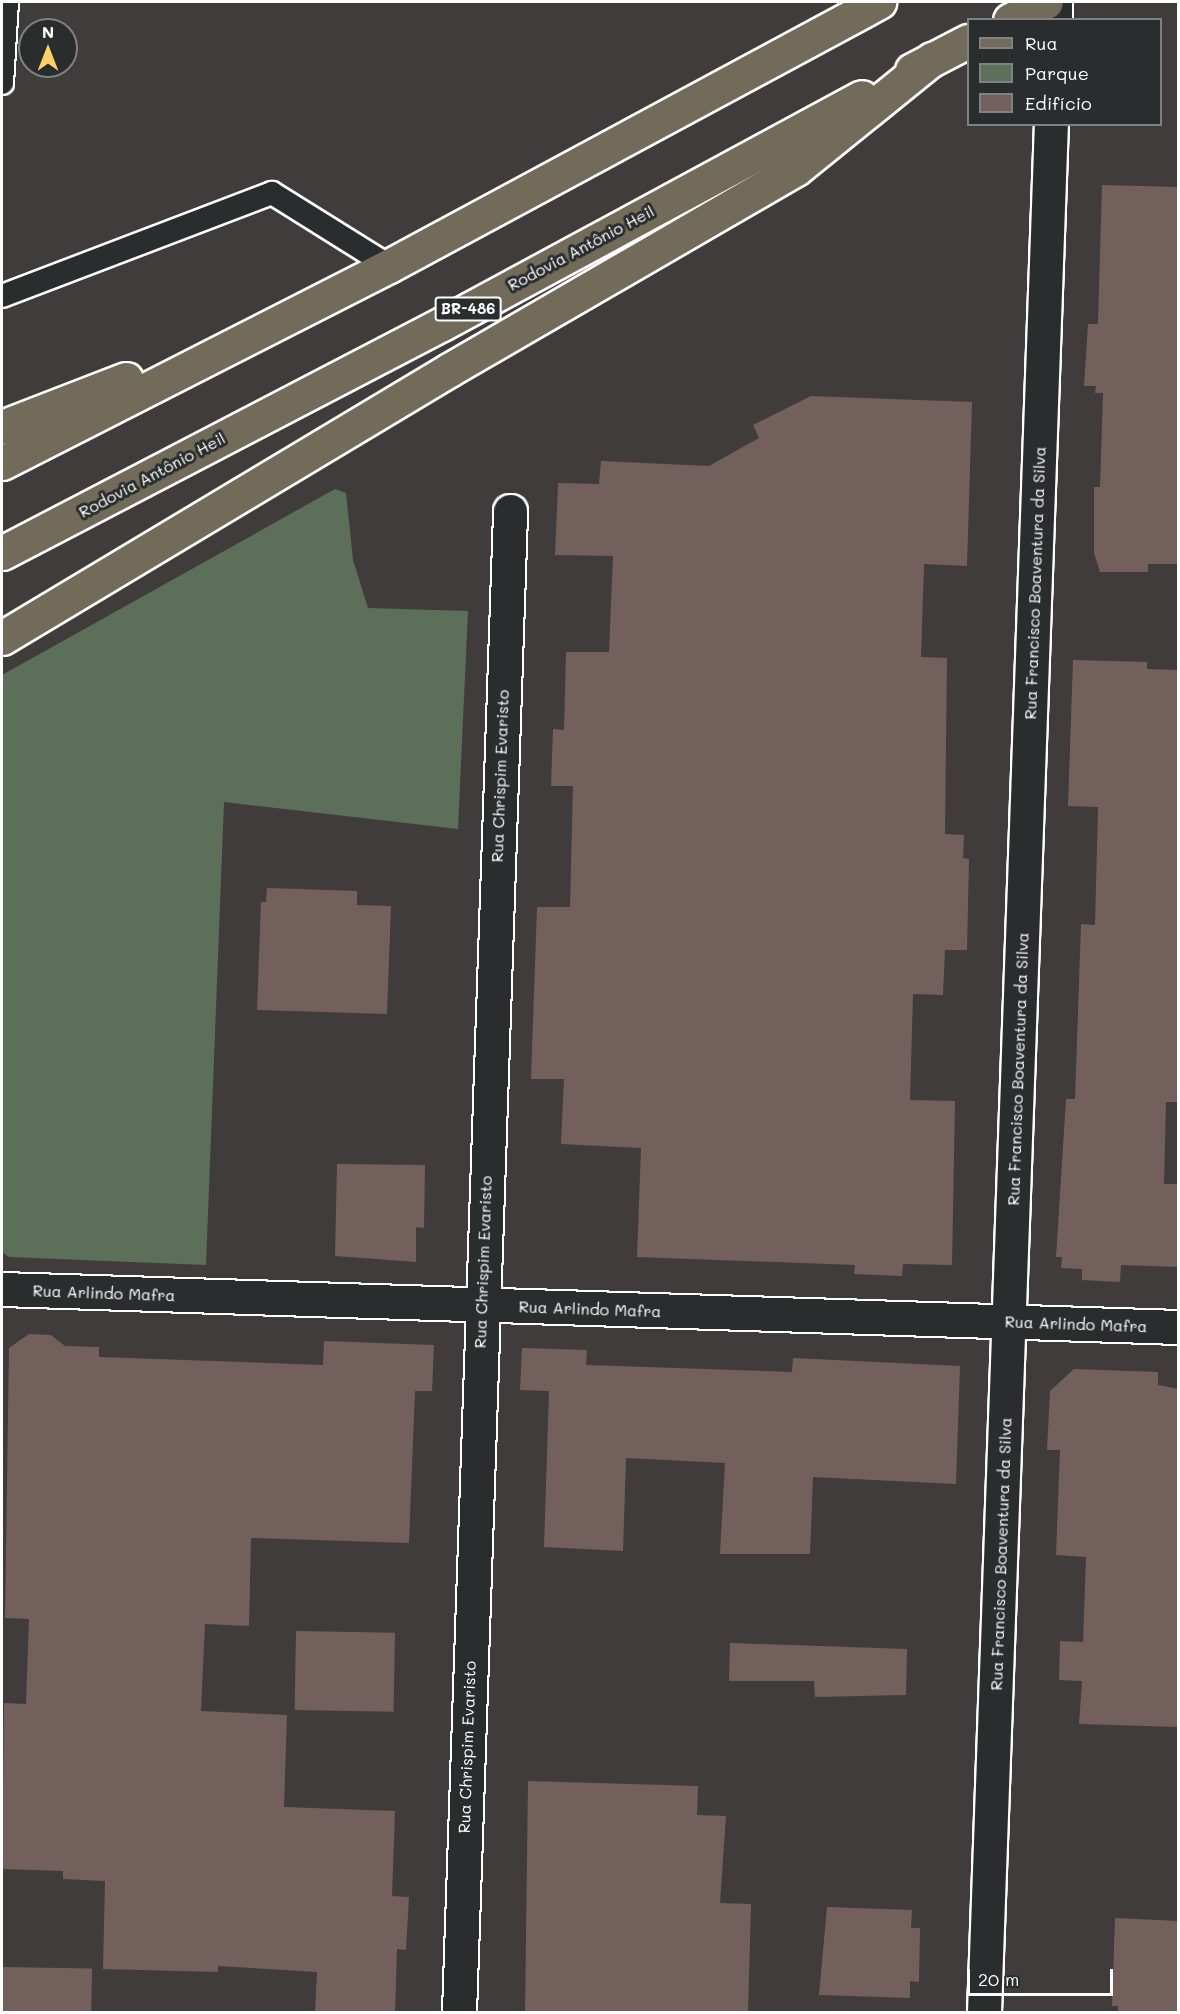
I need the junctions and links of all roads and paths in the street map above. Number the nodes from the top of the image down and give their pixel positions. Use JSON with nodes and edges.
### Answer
{"nodes":[{"id":1,"x":7,"y":2,"type":"edge"},
{"id":2,"x":879,"y":2,"type":"edge"},
{"id":3,"x":1046,"y":2,"type":"edge"},
{"id":4,"x":1055,"y":2,"type":"edge"},
{"id":5,"x":1014,"y":18,"type":"edge"},
{"id":6,"x":1055,"y":18,"type":"edge"},
{"id":7,"x":967,"y":42,"type":"edge"},
{"id":8,"x":932,"y":60,"type":"junction"},
{"id":9,"x":2,"y":82,"type":"edge"},
{"id":10,"x":1051,"y":126,"type":"edge"},
{"id":11,"x":389,"y":266,"type":"junction"},
{"id":12,"x":2,"y":296,"type":"edge"},
{"id":13,"x":290,"y":316,"type":"junction"},
{"id":14,"x":2,"y":427,"type":"edge"},
{"id":15,"x":2,"y":463,"type":"edge"},
{"id":16,"x":510,"y":511,"type":"dead end"},
{"id":17,"x":2,"y":553,"type":"edge"},
{"id":18,"x":2,"y":638,"type":"edge"},
{"id":19,"x":2,"y":1289,"type":"edge"},
{"id":20,"x":481,"y":1306,"type":"junction"},
{"id":21,"x":1009,"y":1322,"type":"junction"},
{"id":22,"x":1179,"y":1327,"type":"edge"},
{"id":23,"x":459,"y":2013,"type":"edge"},
{"id":24,"x":984,"y":2013,"type":"edge"}],
"edges":[{"from":1,"to":9,"type":"lane"},
{"from":2,"to":11,"type":"main road"},
{"from":3,"to":5,"type":"main road"},
{"from":4,"to":6,"type":"street"},
{"from":7,"to":8,"type":"main road","name":"Rodovia Antônio Heil","number":"BR-486"},
{"from":8,"to":17,"type":"main road","name":"Rodovia Antônio Heil","number":"BR-486"},
{"from":8,"to":18,"type":"main road"},
{"from":10,"to":21,"type":"street","name":"Rua Francisco Boaventura da Silva"},
{"from":11,"to":12,"type":"lane"},
{"from":11,"to":13,"type":"main road"},
{"from":13,"to":14,"type":"main road"},
{"from":13,"to":15,"type":"main road"},
{"from":16,"to":20,"type":"street","name":"Rua Chrispim Evaristo"},
{"from":19,"to":20,"type":"street","name":"Rua Arlindo Mafra"},
{"from":20,"to":21,"type":"street","name":"Rua Arlindo Mafra"},
{"from":20,"to":23,"type":"street","name":"Rua Chrispim Evaristo"},
{"from":21,"to":22,"type":"street","name":"Rua Arlindo Mafra"},
{"from":21,"to":24,"type":"street","name":"Rua Francisco Boaventura da Silva"}]}
